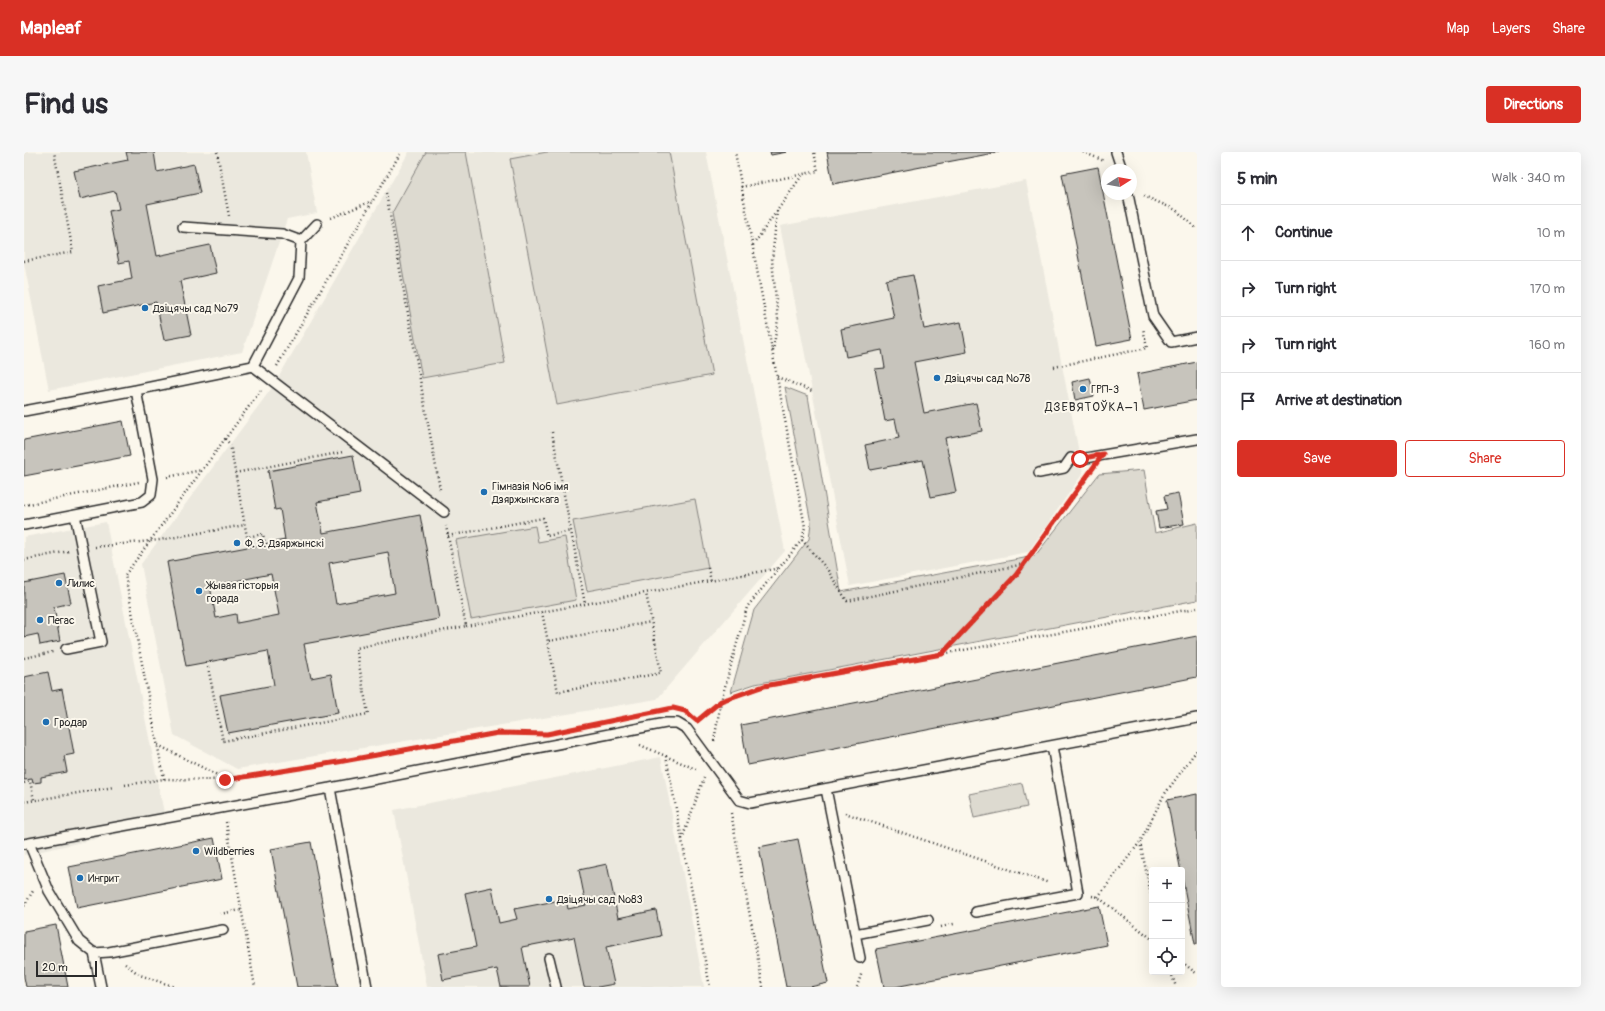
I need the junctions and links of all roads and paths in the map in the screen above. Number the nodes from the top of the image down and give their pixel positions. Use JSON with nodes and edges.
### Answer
{"nodes":[{"id":1,"x":54,"y":152,"type":"edge"},
{"id":2,"x":217,"y":152,"type":"edge"},
{"id":3,"x":401,"y":152,"type":"edge"},
{"id":4,"x":734,"y":152,"type":"edge"},
{"id":5,"x":814,"y":152,"type":"edge"},
{"id":6,"x":1116,"y":152,"type":"edge"},
{"id":7,"x":1120,"y":164,"type":"edge"},
{"id":8,"x":803,"y":174,"type":"junction"},
{"id":9,"x":741,"y":187,"type":"junction"},
{"id":10,"x":386,"y":193,"type":"dead end"},
{"id":11,"x":1137,"y":195,"type":"edge"},
{"id":12,"x":373,"y":200,"type":"junction"},
{"id":13,"x":1134,"y":200,"type":"edge"},
{"id":14,"x":777,"y":211,"type":"junction"},
{"id":15,"x":317,"y":224,"type":"joint"},
{"id":16,"x":183,"y":227,"type":"dead end"},
{"id":17,"x":1197,"y":229,"type":"edge"},
{"id":18,"x":232,"y":230,"type":"junction"},
{"id":19,"x":301,"y":241,"type":"junction"},
{"id":20,"x":752,"y":245,"type":"junction"},
{"id":21,"x":24,"y":261,"type":"edge"},
{"id":22,"x":1142,"y":325,"type":"dead end"},
{"id":23,"x":1197,"y":337,"type":"edge"},
{"id":24,"x":773,"y":354,"type":"junction"},
{"id":25,"x":253,"y":366,"type":"junction"},
{"id":26,"x":1054,"y":367,"type":"dead end"},
{"id":27,"x":777,"y":377,"type":"junction"},
{"id":28,"x":269,"y":379,"type":"junction"},
{"id":29,"x":136,"y":390,"type":"junction"},
{"id":30,"x":812,"y":391,"type":"dead end"},
{"id":31,"x":24,"y":411,"type":"edge"},
{"id":32,"x":552,"y":432,"type":"dead end"},
{"id":33,"x":225,"y":439,"type":"junction"},
{"id":34,"x":1197,"y":439,"type":"edge"},
{"id":35,"x":361,"y":449,"type":"junction"},
{"id":36,"x":1103,"y":454,"type":"junction"},
{"id":37,"x":202,"y":470,"type":"junction"},
{"id":38,"x":235,"y":473,"type":"junction"},
{"id":39,"x":1039,"y":473,"type":"dead end"},
{"id":40,"x":153,"y":479,"type":"junction"},
{"id":41,"x":24,"y":505,"type":"edge"},
{"id":42,"x":444,"y":512,"type":"junction"},
{"id":43,"x":75,"y":515,"type":"junction"},
{"id":44,"x":24,"y":525,"type":"edge"},
{"id":45,"x":245,"y":525,"type":"junction"},
{"id":46,"x":571,"y":531,"type":"junction"},
{"id":47,"x":448,"y":536,"type":"junction"},
{"id":48,"x":802,"y":540,"type":"junction"},
{"id":49,"x":150,"y":541,"type":"junction"},
{"id":50,"x":265,"y":544,"type":"dead end"},
{"id":51,"x":82,"y":549,"type":"junction"},
{"id":52,"x":24,"y":560,"type":"edge"},
{"id":53,"x":1024,"y":564,"type":"junction"},
{"id":54,"x":708,"y":568,"type":"dead end"},
{"id":55,"x":780,"y":568,"type":"junction"},
{"id":56,"x":711,"y":581,"type":"junction"},
{"id":57,"x":646,"y":593,"type":"junction"},
{"id":58,"x":585,"y":604,"type":"junction"},
{"id":59,"x":1197,"y":608,"type":"edge"},
{"id":60,"x":542,"y":612,"type":"junction"},
{"id":61,"x":651,"y":622,"type":"junction"},
{"id":62,"x":466,"y":626,"type":"junction"},
{"id":63,"x":548,"y":641,"type":"junction"},
{"id":64,"x":66,"y":650,"type":"joint"},
{"id":65,"x":942,"y":654,"type":"junction"},
{"id":66,"x":24,"y":658,"type":"edge"},
{"id":67,"x":208,"y":667,"type":"dead end"},
{"id":68,"x":721,"y":701,"type":"junction"},
{"id":69,"x":692,"y":715,"type":"dead end"},
{"id":70,"x":1197,"y":718,"type":"edge"},
{"id":71,"x":533,"y":733,"type":"dead end"},
{"id":72,"x":713,"y":744,"type":"dead end"},
{"id":73,"x":158,"y":745,"type":"junction"},
{"id":74,"x":640,"y":745,"type":"dead end"},
{"id":75,"x":1052,"y":746,"type":"junction"},
{"id":76,"x":1197,"y":750,"type":"edge"},
{"id":77,"x":666,"y":756,"type":"junction"},
{"id":78,"x":699,"y":771,"type":"dead end"},
{"id":79,"x":706,"y":774,"type":"dead end"},
{"id":80,"x":164,"y":779,"type":"junction"},
{"id":81,"x":225,"y":780,"type":"junction"},
{"id":82,"x":24,"y":783,"type":"edge"},
{"id":83,"x":126,"y":785,"type":"dead end"},
{"id":84,"x":114,"y":787,"type":"dead end"},
{"id":85,"x":330,"y":788,"type":"junction"},
{"id":86,"x":826,"y":789,"type":"junction"},
{"id":87,"x":34,"y":800,"type":"junction"},
{"id":88,"x":24,"y":802,"type":"edge"},
{"id":89,"x":830,"y":807,"type":"junction"},
{"id":90,"x":224,"y":808,"type":"junction"},
{"id":91,"x":730,"y":808,"type":"dead end"},
{"id":92,"x":233,"y":820,"type":"dead end"},
{"id":93,"x":226,"y":821,"type":"junction"},
{"id":94,"x":682,"y":840,"type":"junction"},
{"id":95,"x":1140,"y":842,"type":"junction"},
{"id":96,"x":27,"y":843,"type":"edge"},
{"id":97,"x":1149,"y":885,"type":"edge"},
{"id":98,"x":34,"y":889,"type":"dead end"},
{"id":99,"x":1078,"y":893,"type":"junction"},
{"id":100,"x":1098,"y":897,"type":"junction"},
{"id":101,"x":24,"y":906,"type":"edge"},
{"id":102,"x":976,"y":912,"type":"dead end"},
{"id":103,"x":928,"y":920,"type":"dead end"},
{"id":104,"x":222,"y":930,"type":"dead end"},
{"id":105,"x":855,"y":934,"type":"junction"},
{"id":106,"x":1149,"y":937,"type":"edge"},
{"id":107,"x":94,"y":953,"type":"junction"},
{"id":108,"x":549,"y":958,"type":"dead end"},
{"id":109,"x":860,"y":958,"type":"dead end"},
{"id":110,"x":1185,"y":964,"type":"edge"},
{"id":111,"x":1197,"y":974,"type":"edge"},
{"id":112,"x":1172,"y":975,"type":"edge"},
{"id":113,"x":100,"y":987,"type":"edge"},
{"id":114,"x":255,"y":987,"type":"edge"},
{"id":115,"x":367,"y":987,"type":"edge"},
{"id":116,"x":556,"y":987,"type":"edge"},
{"id":117,"x":710,"y":987,"type":"edge"},
{"id":118,"x":763,"y":987,"type":"edge"},
{"id":119,"x":1176,"y":987,"type":"edge"}],
"edges":[{"from":1,"to":21,"type":"path"},
{"from":2,"to":18,"type":"path"},
{"from":3,"to":12,"type":"path"},
{"from":4,"to":9,"type":"path"},
{"from":5,"to":8,"type":"path"},
{"from":6,"to":7,"type":"lane"},
{"from":8,"to":9,"type":"path"},
{"from":8,"to":14,"type":"path"},
{"from":9,"to":20,"type":"path"},
{"from":10,"to":42,"type":"path"},
{"from":11,"to":17,"type":"path"},
{"from":12,"to":15,"type":"path"},
{"from":12,"to":28,"type":"path"},
{"from":13,"to":23,"type":"lane"},
{"from":14,"to":20,"type":"path"},
{"from":14,"to":24,"type":"path"},
{"from":15,"to":19,"type":"lane"},
{"from":16,"to":18,"type":"lane"},
{"from":18,"to":19,"type":"lane"},
{"from":19,"to":25,"type":"lane"},
{"from":20,"to":24,"type":"path"},
{"from":22,"to":26,"type":"path"},
{"from":24,"to":27,"type":"path"},
{"from":25,"to":28,"type":"lane"},
{"from":25,"to":29,"type":"lane"},
{"from":27,"to":30,"type":"path"},
{"from":27,"to":48,"type":"path"},
{"from":28,"to":33,"type":"path"},
{"from":28,"to":35,"type":"lane"},
{"from":29,"to":31,"type":"lane"},
{"from":29,"to":40,"type":"lane"},
{"from":32,"to":46,"type":"path"},
{"from":33,"to":37,"type":"path"},
{"from":33,"to":38,"type":"path"},
{"from":34,"to":36,"type":"lane"},
{"from":35,"to":38,"type":"path"},
{"from":35,"to":42,"type":"lane"},
{"from":36,"to":39,"type":"lane"},
{"from":36,"to":53,"type":"path"},
{"from":37,"to":40,"type":"path"},
{"from":37,"to":49,"type":"path"},
{"from":38,"to":45,"type":"path"},
{"from":40,"to":41,"type":"path"},
{"from":40,"to":43,"type":"lane"},
{"from":42,"to":47,"type":"path"},
{"from":43,"to":44,"type":"lane"},
{"from":43,"to":51,"type":"lane"},
{"from":45,"to":49,"type":"path"},
{"from":45,"to":50,"type":"path"},
{"from":46,"to":47,"type":"path"},
{"from":46,"to":58,"type":"path"},
{"from":47,"to":62,"type":"path"},
{"from":48,"to":53,"type":"path"},
{"from":48,"to":55,"type":"path"},
{"from":49,"to":51,"type":"path"},
{"from":49,"to":73,"type":"path"},
{"from":51,"to":52,"type":"path"},
{"from":51,"to":64,"type":"lane"},
{"from":53,"to":65,"type":"path"},
{"from":54,"to":56,"type":"path"},
{"from":55,"to":56,"type":"path"},
{"from":55,"to":68,"type":"path"},
{"from":56,"to":57,"type":"path"},
{"from":57,"to":58,"type":"path"},
{"from":57,"to":61,"type":"path"},
{"from":58,"to":60,"type":"path"},
{"from":59,"to":65,"type":"path"},
{"from":60,"to":62,"type":"path"},
{"from":60,"to":63,"type":"path"},
{"from":61,"to":63,"type":"path"},
{"from":61,"to":63,"type":"path"},
{"from":62,"to":67,"type":"path"},
{"from":64,"to":66,"type":"path"},
{"from":65,"to":68,"type":"path"},
{"from":68,"to":69,"type":"path"},
{"from":68,"to":72,"type":"path"},
{"from":70,"to":75,"type":"lane"},
{"from":71,"to":81,"type":"path"},
{"from":73,"to":80,"type":"path"},
{"from":73,"to":81,"type":"path"},
{"from":74,"to":77,"type":"path"},
{"from":75,"to":86,"type":"lane"},
{"from":75,"to":99,"type":"lane"},
{"from":76,"to":95,"type":"path"},
{"from":77,"to":78,"type":"path"},
{"from":77,"to":94,"type":"path"},
{"from":79,"to":94,"type":"path"},
{"from":80,"to":81,"type":"path"},
{"from":80,"to":83,"type":"path"},
{"from":82,"to":87,"type":"path"},
{"from":84,"to":87,"type":"path"},
{"from":85,"to":86,"type":"lane"},
{"from":85,"to":90,"type":"lane"},
{"from":85,"to":115,"type":"lane"},
{"from":86,"to":89,"type":"lane"},
{"from":87,"to":88,"type":"path"},
{"from":89,"to":99,"type":"path"},
{"from":89,"to":105,"type":"lane"},
{"from":90,"to":93,"type":"path"},
{"from":90,"to":96,"type":"lane"},
{"from":91,"to":118,"type":"path"},
{"from":92,"to":93,"type":"path"},
{"from":93,"to":114,"type":"path"},
{"from":94,"to":117,"type":"path"},
{"from":95,"to":97,"type":"path"},
{"from":95,"to":100,"type":"path"},
{"from":96,"to":107,"type":"lane"},
{"from":98,"to":101,"type":"path"},
{"from":99,"to":100,"type":"path"},
{"from":99,"to":102,"type":"lane"},
{"from":100,"to":106,"type":"path"},
{"from":103,"to":105,"type":"lane"},
{"from":104,"to":107,"type":"lane"},
{"from":105,"to":109,"type":"lane"},
{"from":107,"to":113,"type":"lane"},
{"from":108,"to":116,"type":"lane"},
{"from":110,"to":111,"type":"path"},
{"from":112,"to":119,"type":"path"}]}
